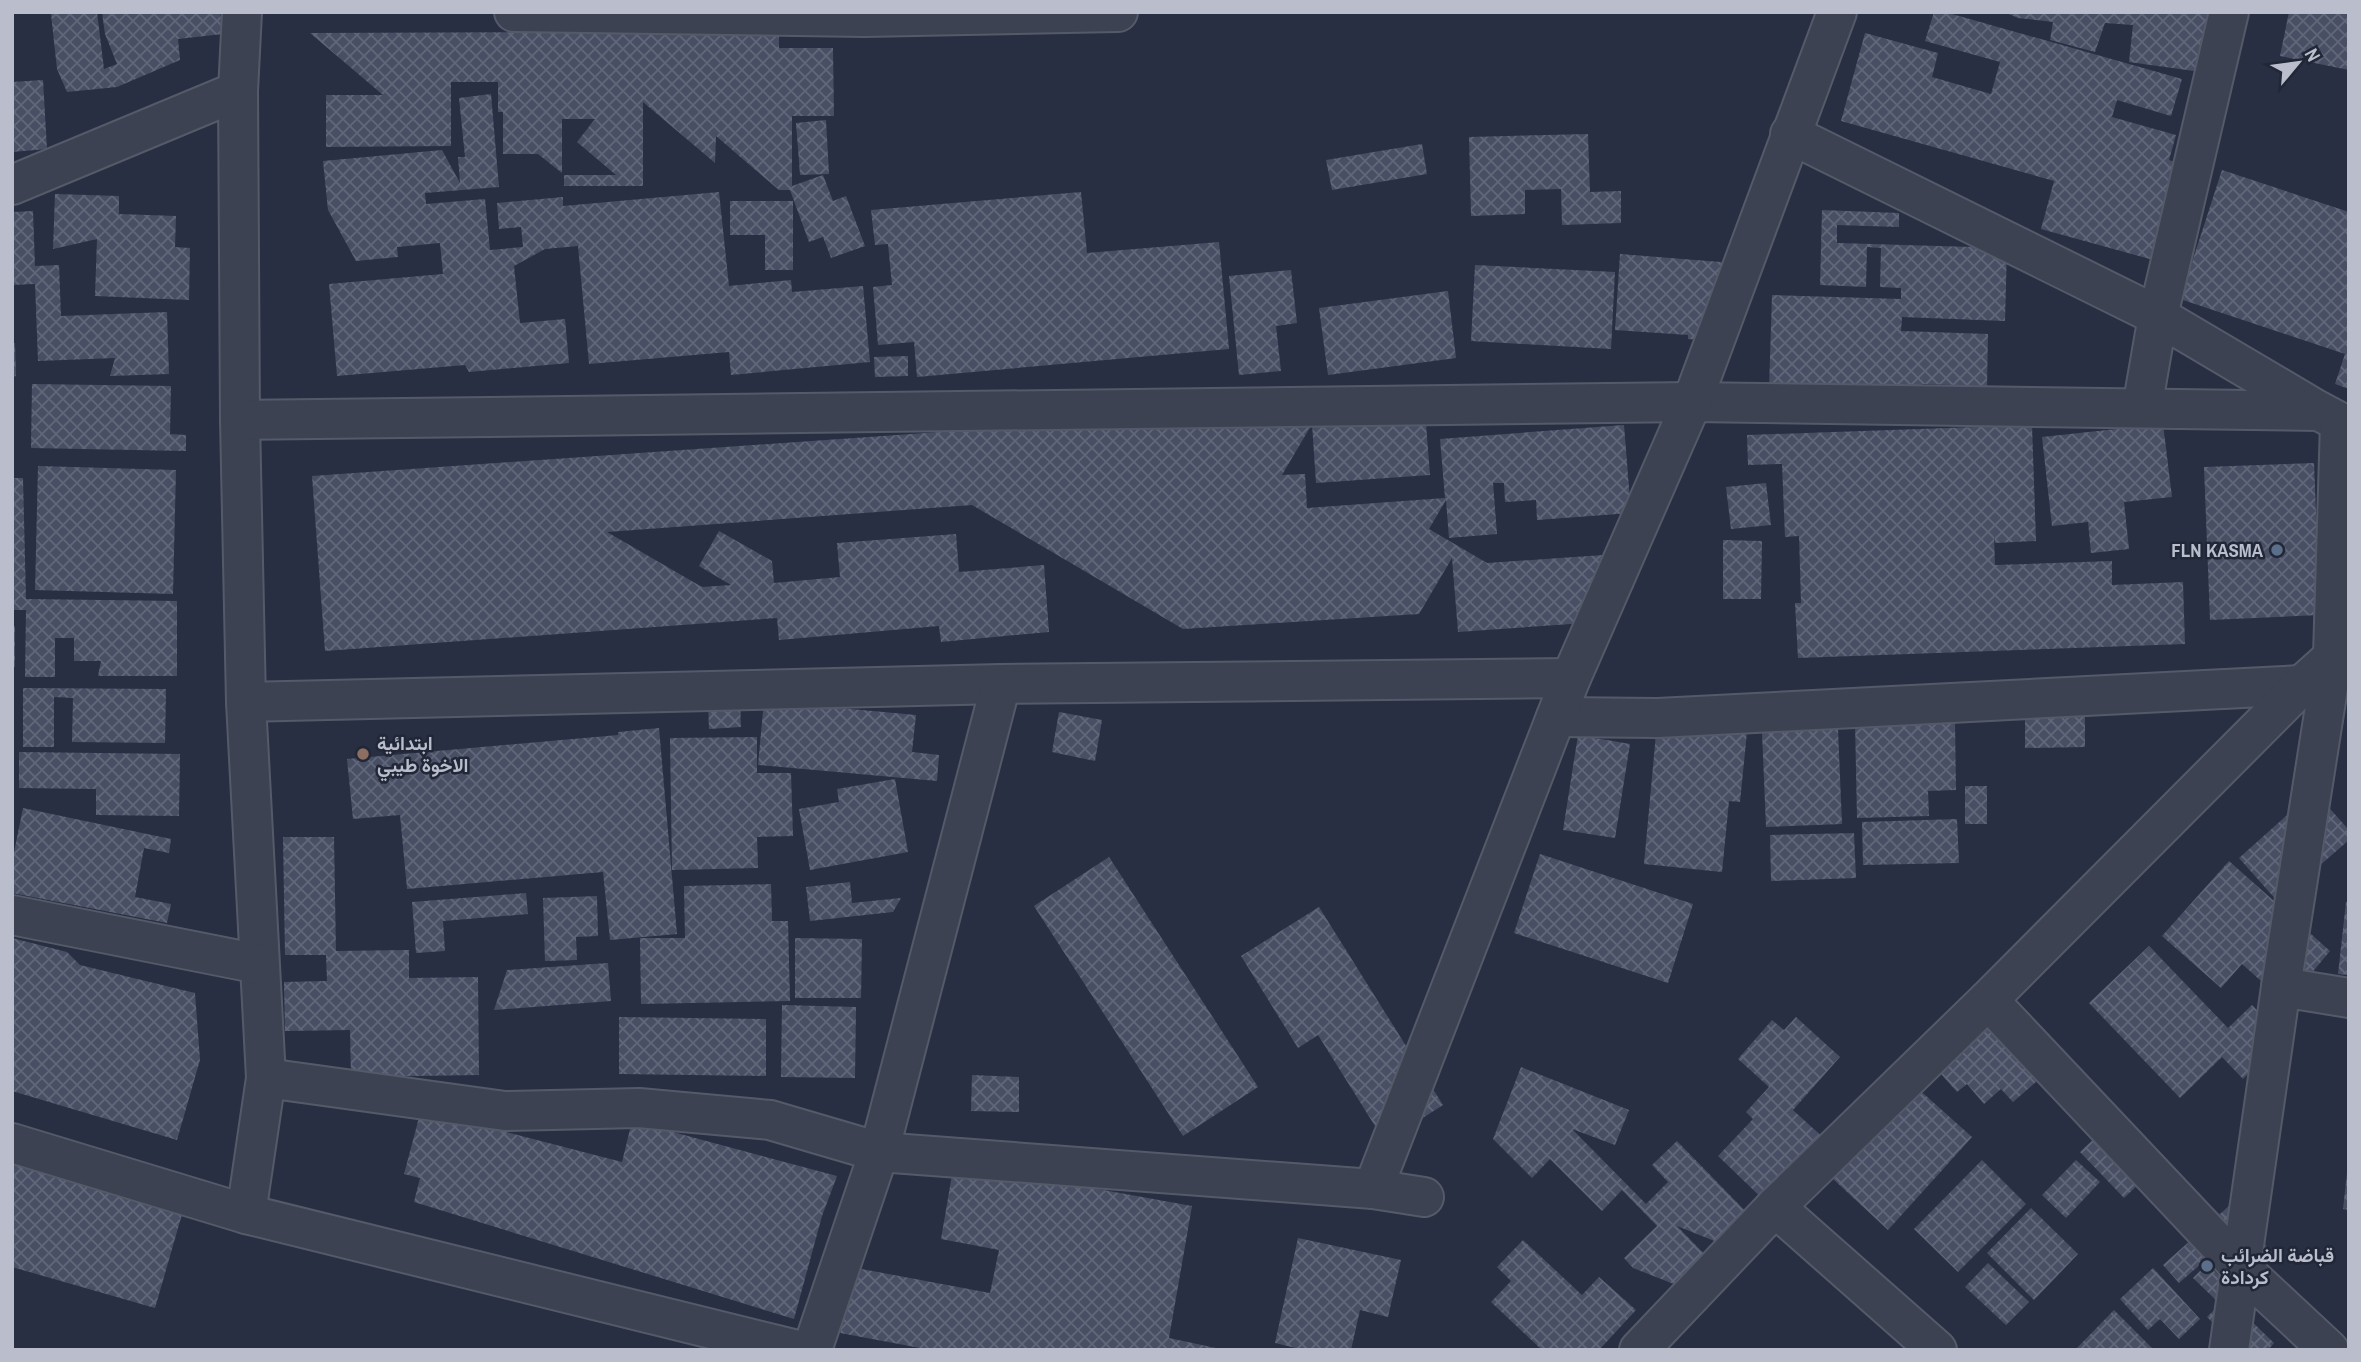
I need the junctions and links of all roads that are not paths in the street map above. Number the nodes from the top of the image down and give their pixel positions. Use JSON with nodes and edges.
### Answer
{"nodes":[{"id":1,"x":242,"y":12,"type":"edge"},
{"id":2,"x":514,"y":12,"type":"edge"},
{"id":3,"x":1118,"y":12,"type":"edge"},
{"id":4,"x":1837,"y":12,"type":"edge"},
{"id":5,"x":2229,"y":12,"type":"edge"},
{"id":6,"x":914,"y":14,"type":"edge"},
{"id":7,"x":861,"y":15,"type":"edge"},
{"id":8,"x":238,"y":91,"type":"junction"},
{"id":9,"x":1790,"y":134,"type":"junction"},
{"id":10,"x":12,"y":185,"type":"edge"},
{"id":11,"x":2158,"y":316,"type":"junction"},
{"id":12,"x":1692,"y":402,"type":"junction"},
{"id":13,"x":2142,"y":408,"type":"junction"},
{"id":14,"x":240,"y":420,"type":"junction"},
{"id":15,"x":2336,"y":420,"type":"edge"},
{"id":16,"x":2341,"y":650,"type":"edge"},
{"id":17,"x":1571,"y":678,"type":"junction"},
{"id":18,"x":1001,"y":684,"type":"junction"},
{"id":19,"x":2302,"y":685,"type":"junction"},
{"id":20,"x":246,"y":702,"type":"junction"},
{"id":21,"x":1556,"y":717,"type":"junction"},
{"id":22,"x":12,"y":915,"type":"edge"},
{"id":23,"x":259,"y":964,"type":"junction"},
{"id":24,"x":2281,"y":987,"type":"junction"},
{"id":25,"x":2349,"y":998,"type":"edge"},
{"id":26,"x":1988,"y":1000,"type":"junction"},
{"id":27,"x":265,"y":1078,"type":"junction"},
{"id":28,"x":12,"y":1143,"type":"edge"},
{"id":29,"x":879,"y":1153,"type":"junction"},
{"id":30,"x":1373,"y":1189,"type":"junction"},
{"id":31,"x":1424,"y":1198,"type":"dead end"},
{"id":32,"x":1776,"y":1207,"type":"junction"},
{"id":33,"x":246,"y":1214,"type":"junction"},
{"id":34,"x":2242,"y":1269,"type":"junction"},
{"id":35,"x":797,"y":1350,"type":"edge"},
{"id":36,"x":812,"y":1350,"type":"edge"},
{"id":37,"x":1639,"y":1350,"type":"edge"},
{"id":38,"x":1937,"y":1350,"type":"edge"},
{"id":39,"x":2230,"y":1350,"type":"edge"},
{"id":40,"x":2329,"y":1350,"type":"edge"}],
"edges":[{"from":1,"to":8,"type":"street"},
{"from":2,"to":7,"type":"street"},
{"from":3,"to":6,"type":"street"},
{"from":4,"to":9,"type":"street"},
{"from":5,"to":11,"type":"street"},
{"from":6,"to":7,"type":"street"},
{"from":8,"to":10,"type":"street"},
{"from":8,"to":14,"type":"street"},
{"from":9,"to":11,"type":"street"},
{"from":9,"to":12,"type":"street"},
{"from":11,"to":13,"type":"street"},
{"from":11,"to":15,"type":"street"},
{"from":12,"to":13,"type":"street"},
{"from":12,"to":14,"type":"street"},
{"from":12,"to":17,"type":"street"},
{"from":13,"to":15,"type":"street"},
{"from":14,"to":20,"type":"street"},
{"from":15,"to":16,"type":"street"},
{"from":16,"to":19,"type":"street"},
{"from":16,"to":24,"type":"street"},
{"from":17,"to":18,"type":"street"},
{"from":17,"to":21,"type":"street"},
{"from":18,"to":20,"type":"street"},
{"from":18,"to":29,"type":"street"},
{"from":19,"to":21,"type":"street"},
{"from":19,"to":26,"type":"street"},
{"from":20,"to":23,"type":"street"},
{"from":21,"to":30,"type":"street"},
{"from":22,"to":23,"type":"street"},
{"from":23,"to":27,"type":"street"},
{"from":24,"to":25,"type":"street"},
{"from":24,"to":34,"type":"street"},
{"from":26,"to":32,"type":"street"},
{"from":26,"to":34,"type":"street"},
{"from":27,"to":29,"type":"street"},
{"from":27,"to":33,"type":"street"},
{"from":28,"to":33,"type":"street"},
{"from":29,"to":30,"type":"street"},
{"from":29,"to":36,"type":"street"},
{"from":30,"to":31,"type":"street"},
{"from":32,"to":37,"type":"street"},
{"from":32,"to":38,"type":"street"},
{"from":33,"to":35,"type":"street"},
{"from":34,"to":39,"type":"street"},
{"from":34,"to":40,"type":"street"}]}
